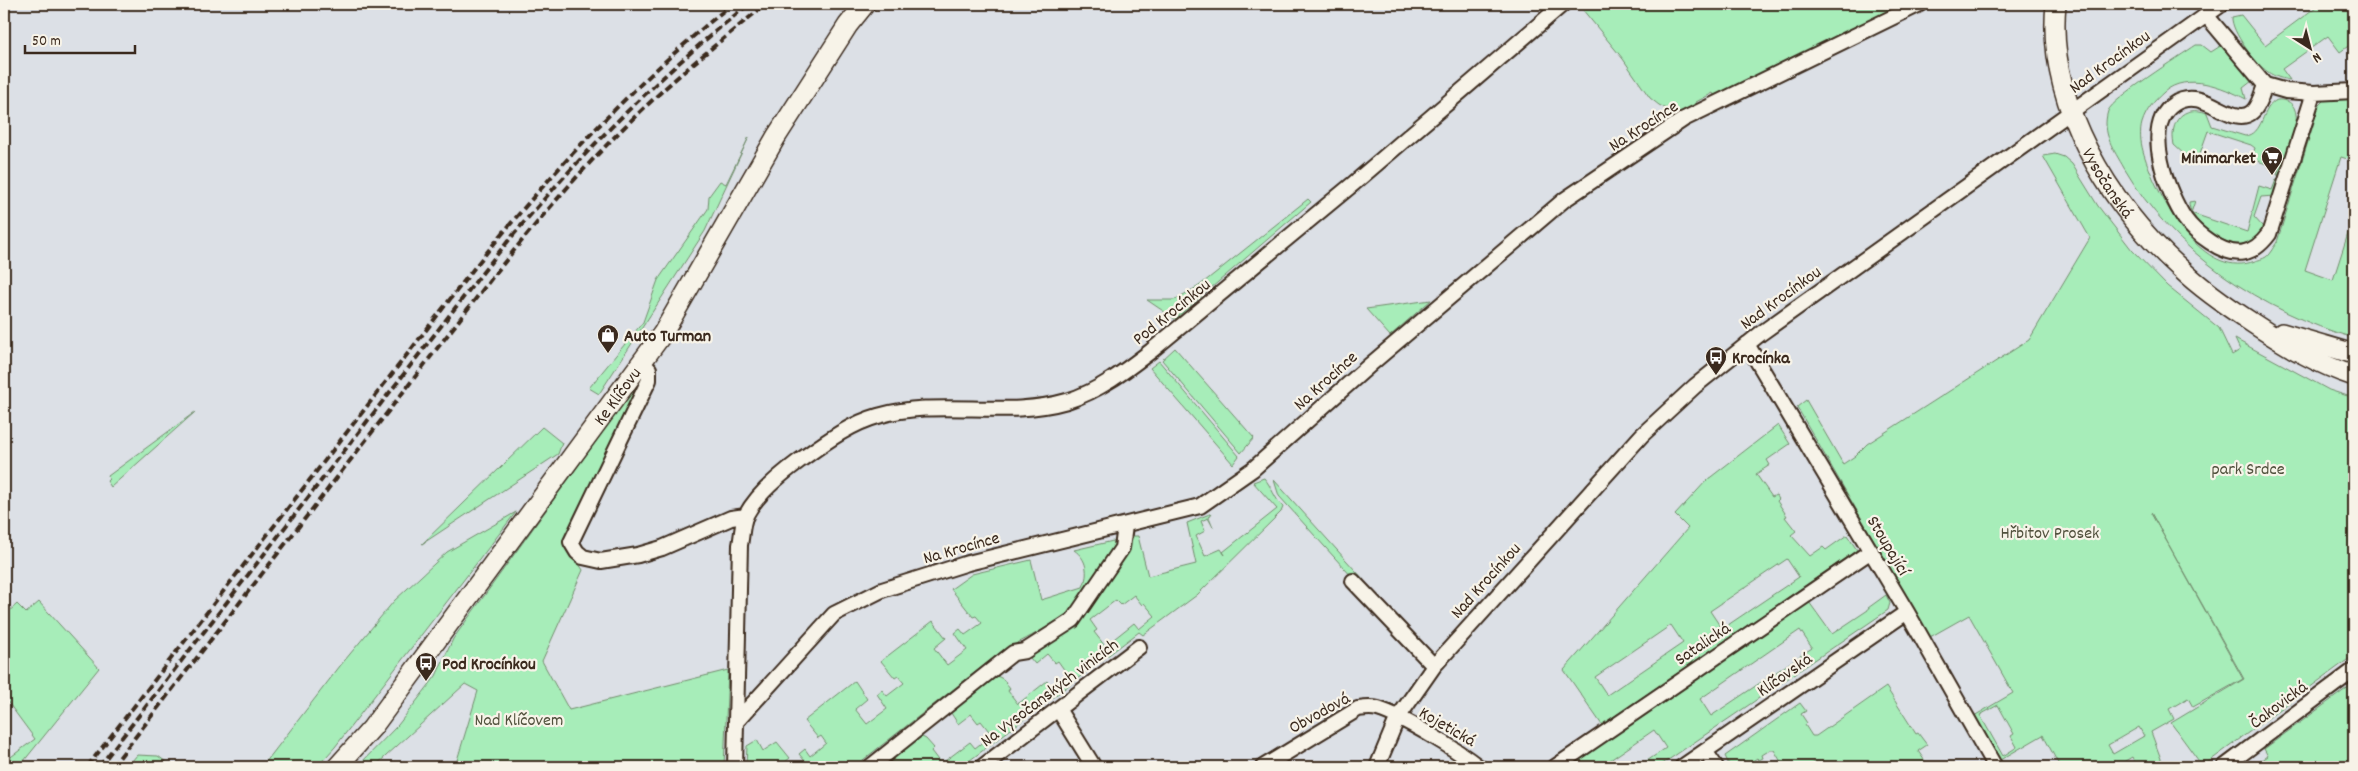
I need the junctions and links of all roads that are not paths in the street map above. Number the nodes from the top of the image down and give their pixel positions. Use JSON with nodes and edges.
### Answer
{"nodes":[{"id":1,"x":864,"y":4,"type":"edge"},
{"id":2,"x":1562,"y":4,"type":"edge"},
{"id":3,"x":1920,"y":4,"type":"edge"},
{"id":4,"x":2056,"y":4,"type":"edge"},
{"id":5,"x":2222,"y":4,"type":"edge"},
{"id":6,"x":2206,"y":15,"type":"junction"},
{"id":7,"x":2265,"y":85,"type":"junction"},
{"id":8,"x":2354,"y":90,"type":"edge"},
{"id":9,"x":2314,"y":93,"type":"junction"},
{"id":10,"x":2071,"y":112,"type":"junction"},
{"id":11,"x":2242,"y":316,"type":"junction"},
{"id":12,"x":1747,"y":344,"type":"junction"},
{"id":13,"x":2354,"y":354,"type":"edge"},
{"id":14,"x":641,"y":363,"type":"junction"},
{"id":15,"x":2354,"y":376,"type":"edge"},
{"id":16,"x":746,"y":516,"type":"junction"},
{"id":17,"x":1125,"y":526,"type":"junction"},
{"id":18,"x":1871,"y":552,"type":"junction"},
{"id":19,"x":1353,"y":581,"type":"dead end"},
{"id":20,"x":1907,"y":612,"type":"junction"},
{"id":21,"x":1139,"y":647,"type":"dead end"},
{"id":22,"x":1434,"y":666,"type":"junction"},
{"id":23,"x":2354,"y":670,"type":"edge"},
{"id":24,"x":1058,"y":709,"type":"junction"},
{"id":25,"x":1397,"y":719,"type":"junction"},
{"id":26,"x":737,"y":721,"type":"junction"},
{"id":27,"x":1705,"y":751,"type":"junction"},
{"id":28,"x":337,"y":767,"type":"edge"},
{"id":29,"x":735,"y":767,"type":"edge"},
{"id":30,"x":870,"y":767,"type":"edge"},
{"id":31,"x":982,"y":767,"type":"edge"},
{"id":32,"x":1094,"y":767,"type":"edge"},
{"id":33,"x":1263,"y":767,"type":"edge"},
{"id":34,"x":1377,"y":767,"type":"edge"},
{"id":35,"x":1479,"y":767,"type":"edge"},
{"id":36,"x":1555,"y":767,"type":"edge"},
{"id":37,"x":1682,"y":767,"type":"edge"},
{"id":38,"x":1716,"y":767,"type":"edge"},
{"id":39,"x":1995,"y":767,"type":"edge"},
{"id":40,"x":2224,"y":767,"type":"edge"}],
"edges":[{"from":1,"to":14,"type":"street","name":"Ke Klíčovu"},
{"from":2,"to":16,"type":"street","name":"Pod Krocínkou"},
{"from":3,"to":17,"type":"street","name":"Na Krocínce"},
{"from":4,"to":10,"type":"street","name":"Vysočanská"},
{"from":5,"to":6,"type":"street","name":"Nad Krocínkou"},
{"from":6,"to":7,"type":"street"},
{"from":6,"to":10,"type":"street","name":"Nad Krocínkou"},
{"from":7,"to":9,"type":"street"},
{"from":7,"to":9,"type":"street"},
{"from":8,"to":9,"type":"street"},
{"from":10,"to":11,"type":"street","name":"Vysočanská"},
{"from":10,"to":12,"type":"street","name":"Nad Krocínkou"},
{"from":11,"to":13,"type":"street","name":"Vysočanská"},
{"from":11,"to":15,"type":"street","name":"Vysočanská"},
{"from":12,"to":18,"type":"street","name":"Stoupající"},
{"from":12,"to":22,"type":"street","name":"Nad Krocínkou"},
{"from":14,"to":16,"type":"street"},
{"from":14,"to":28,"type":"street","name":"Ke Klíčovu"},
{"from":16,"to":26,"type":"street","name":"Pod Krocínkou"},
{"from":17,"to":26,"type":"street","name":"Na Krocínce"},
{"from":17,"to":30,"type":"street"},
{"from":18,"to":20,"type":"street","name":"Stoupající"},
{"from":18,"to":36,"type":"street","name":"Satalická"},
{"from":19,"to":22,"type":"street"},
{"from":20,"to":27,"type":"street","name":"Klíčovská"},
{"from":20,"to":39,"type":"street","name":"Stoupající"},
{"from":21,"to":24,"type":"street","name":"Na Vysočanských vinicích"},
{"from":22,"to":25,"type":"street","name":"Nad Krocínkou"},
{"from":23,"to":40,"type":"street","name":"Čakovická"},
{"from":24,"to":31,"type":"street","name":"Na Vysočanských vinicích"},
{"from":24,"to":32,"type":"street"},
{"from":25,"to":33,"type":"street","name":"Obvodová"},
{"from":25,"to":34,"type":"street","name":"Nad Krocínkou"},
{"from":25,"to":35,"type":"street","name":"Kojetická"},
{"from":26,"to":29,"type":"street","name":"Pod Krocínkou"},
{"from":27,"to":37,"type":"street","name":"Klíčovská"},
{"from":27,"to":38,"type":"street"}]}
